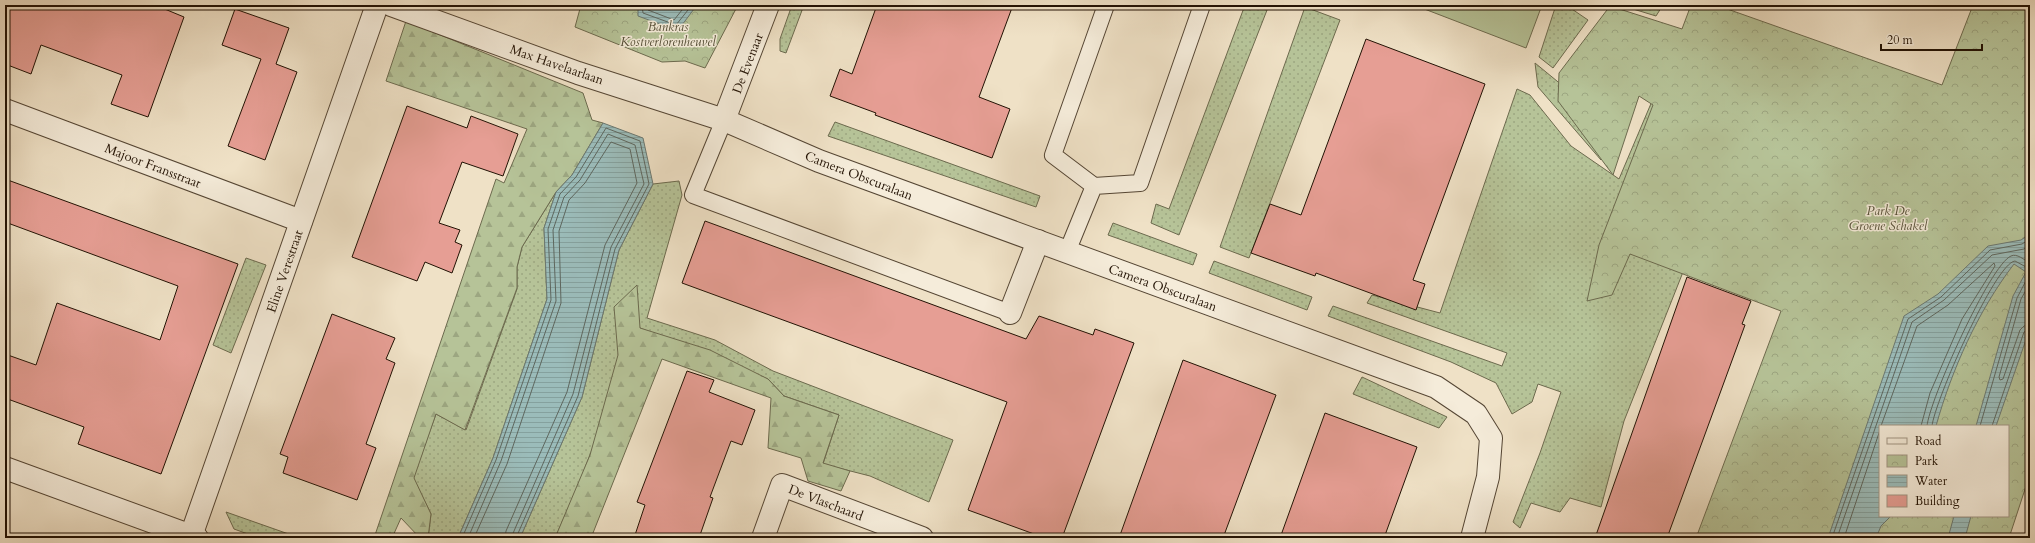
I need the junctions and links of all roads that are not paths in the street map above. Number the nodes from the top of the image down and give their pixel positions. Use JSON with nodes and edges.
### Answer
{"nodes":[{"id":1,"x":377,"y":5,"type":"edge"},
{"id":2,"x":391,"y":5,"type":"edge"},
{"id":3,"x":768,"y":5,"type":"edge"},
{"id":4,"x":1106,"y":5,"type":"edge"},
{"id":5,"x":1202,"y":5,"type":"edge"},
{"id":6,"x":5,"y":110,"type":"edge"},
{"id":7,"x":724,"y":120,"type":"junction"},
{"id":8,"x":1094,"y":186,"type":"junction"},
{"id":9,"x":301,"y":221,"type":"junction"},
{"id":10,"x":1038,"y":241,"type":"junction"},
{"id":11,"x":1067,"y":252,"type":"junction"},
{"id":12,"x":1010,"y":313,"type":"joint"},
{"id":13,"x":5,"y":468,"type":"edge"},
{"id":14,"x":194,"y":537,"type":"edge"},
{"id":15,"x":763,"y":538,"type":"edge"},
{"id":16,"x":922,"y":538,"type":"edge"},
{"id":17,"x":1472,"y":538,"type":"edge"}],
"edges":[{"from":1,"to":9,"type":"street","name":"Eline Verestraat"},
{"from":2,"to":7,"type":"street","name":"Max Havelaarlaan"},
{"from":3,"to":7,"type":"street","name":"De Evenaar"},
{"from":4,"to":8,"type":"lane"},
{"from":5,"to":8,"type":"lane"},
{"from":6,"to":9,"type":"street","name":"Majoor Fransstraat"},
{"from":7,"to":10,"type":"street","name":"Camera Obscuralaan"},
{"from":7,"to":12,"type":"lane"},
{"from":8,"to":11,"type":"lane"},
{"from":9,"to":14,"type":"street","name":"Eline Verestraat"},
{"from":10,"to":11,"type":"street","name":"Camera Obscuralaan"},
{"from":10,"to":12,"type":"street"},
{"from":11,"to":17,"type":"street","name":"Camera Obscuralaan"},
{"from":13,"to":14,"type":"street","name":"Eline Verestraat"},
{"from":15,"to":16,"type":"street","name":"De Vlaschaard"}]}
